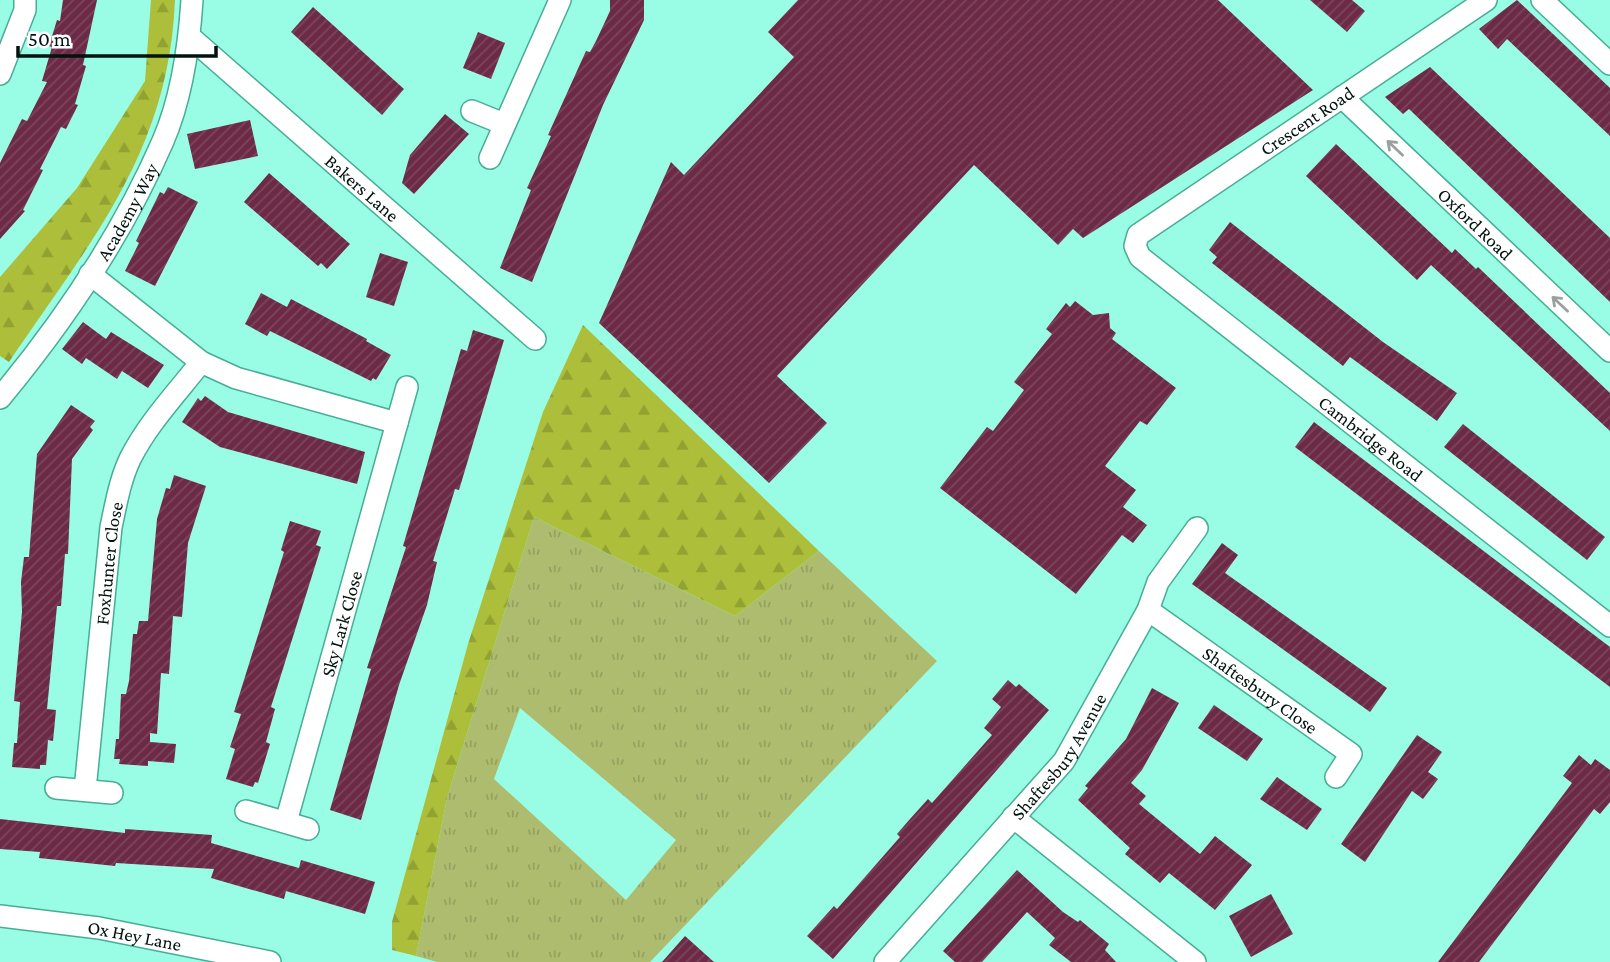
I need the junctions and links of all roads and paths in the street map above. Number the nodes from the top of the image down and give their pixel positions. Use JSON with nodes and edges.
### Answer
{"nodes":[{"id":1,"x":25,"y":0,"type":"edge"},
{"id":2,"x":192,"y":0,"type":"edge"},
{"id":3,"x":560,"y":0,"type":"edge"},
{"id":4,"x":1486,"y":0,"type":"edge"},
{"id":5,"x":1542,"y":0,"type":"edge"},
{"id":6,"x":190,"y":37,"type":"junction"},
{"id":7,"x":1610,"y":64,"type":"edge"},
{"id":8,"x":0,"y":74,"type":"edge"},
{"id":9,"x":1342,"y":97,"type":"junction"},
{"id":10,"x":472,"y":111,"type":"dead end"},
{"id":11,"x":505,"y":124,"type":"junction"},
{"id":12,"x":490,"y":159,"type":"dead end"},
{"id":13,"x":1135,"y":246,"type":"joint"},
{"id":14,"x":90,"y":274,"type":"junction"},
{"id":15,"x":534,"y":340,"type":"dead end"},
{"id":16,"x":1610,"y":351,"type":"edge"},
{"id":17,"x":201,"y":362,"type":"junction"},
{"id":18,"x":407,"y":387,"type":"dead end"},
{"id":19,"x":0,"y":398,"type":"edge"},
{"id":20,"x":397,"y":423,"type":"junction"},
{"id":21,"x":1196,"y":528,"type":"dead end"},
{"id":22,"x":1148,"y":610,"type":"junction"},
{"id":23,"x":1610,"y":626,"type":"edge"},
{"id":24,"x":1336,"y":776,"type":"dead end"},
{"id":25,"x":56,"y":788,"type":"dead end"},
{"id":26,"x":85,"y":790,"type":"junction"},
{"id":27,"x":112,"y":793,"type":"dead end"},
{"id":28,"x":246,"y":811,"type":"dead end"},
{"id":29,"x":1013,"y":817,"type":"junction"},
{"id":30,"x":286,"y":822,"type":"junction"},
{"id":31,"x":308,"y":829,"type":"dead end"},
{"id":32,"x":0,"y":916,"type":"edge"},
{"id":33,"x":270,"y":962,"type":"edge"},
{"id":34,"x":885,"y":962,"type":"edge"},
{"id":35,"x":1195,"y":962,"type":"edge"}],
"edges":[{"from":1,"to":8,"type":"street"},
{"from":2,"to":6,"type":"street","name":"Academy Way"},
{"from":3,"to":11,"type":"street"},
{"from":4,"to":9,"type":"street","name":"Crescent Road"},
{"from":5,"to":7,"type":"street"},
{"from":6,"to":14,"type":"street","name":"Academy Way"},
{"from":6,"to":15,"type":"street","name":"Bakers Lane"},
{"from":9,"to":13,"type":"street","name":"Crescent Road"},
{"from":16,"to":9,"type":"street","name":"Oxford Road","one_way":true},
{"from":10,"to":11,"type":"street"},
{"from":11,"to":12,"type":"street"},
{"from":13,"to":23,"type":"street","name":"Cambridge Road"},
{"from":14,"to":17,"type":"street"},
{"from":14,"to":19,"type":"street","name":"Academy Way"},
{"from":17,"to":20,"type":"street"},
{"from":17,"to":26,"type":"street","name":"Foxhunter Close"},
{"from":18,"to":20,"type":"street","name":"Sky Lark Close"},
{"from":20,"to":30,"type":"street","name":"Sky Lark Close"},
{"from":21,"to":22,"type":"street","name":"Shaftesbury Avenue"},
{"from":22,"to":24,"type":"street","name":"Shaftesbury Close"},
{"from":22,"to":29,"type":"street","name":"Shaftesbury Avenue"},
{"from":25,"to":26,"type":"street"},
{"from":26,"to":27,"type":"street"},
{"from":28,"to":30,"type":"street"},
{"from":29,"to":34,"type":"street","name":"Shaftesbury Avenue"},
{"from":29,"to":35,"type":"street"},
{"from":30,"to":31,"type":"street"},
{"from":32,"to":33,"type":"street","name":"Ox Hey Lane"}]}
